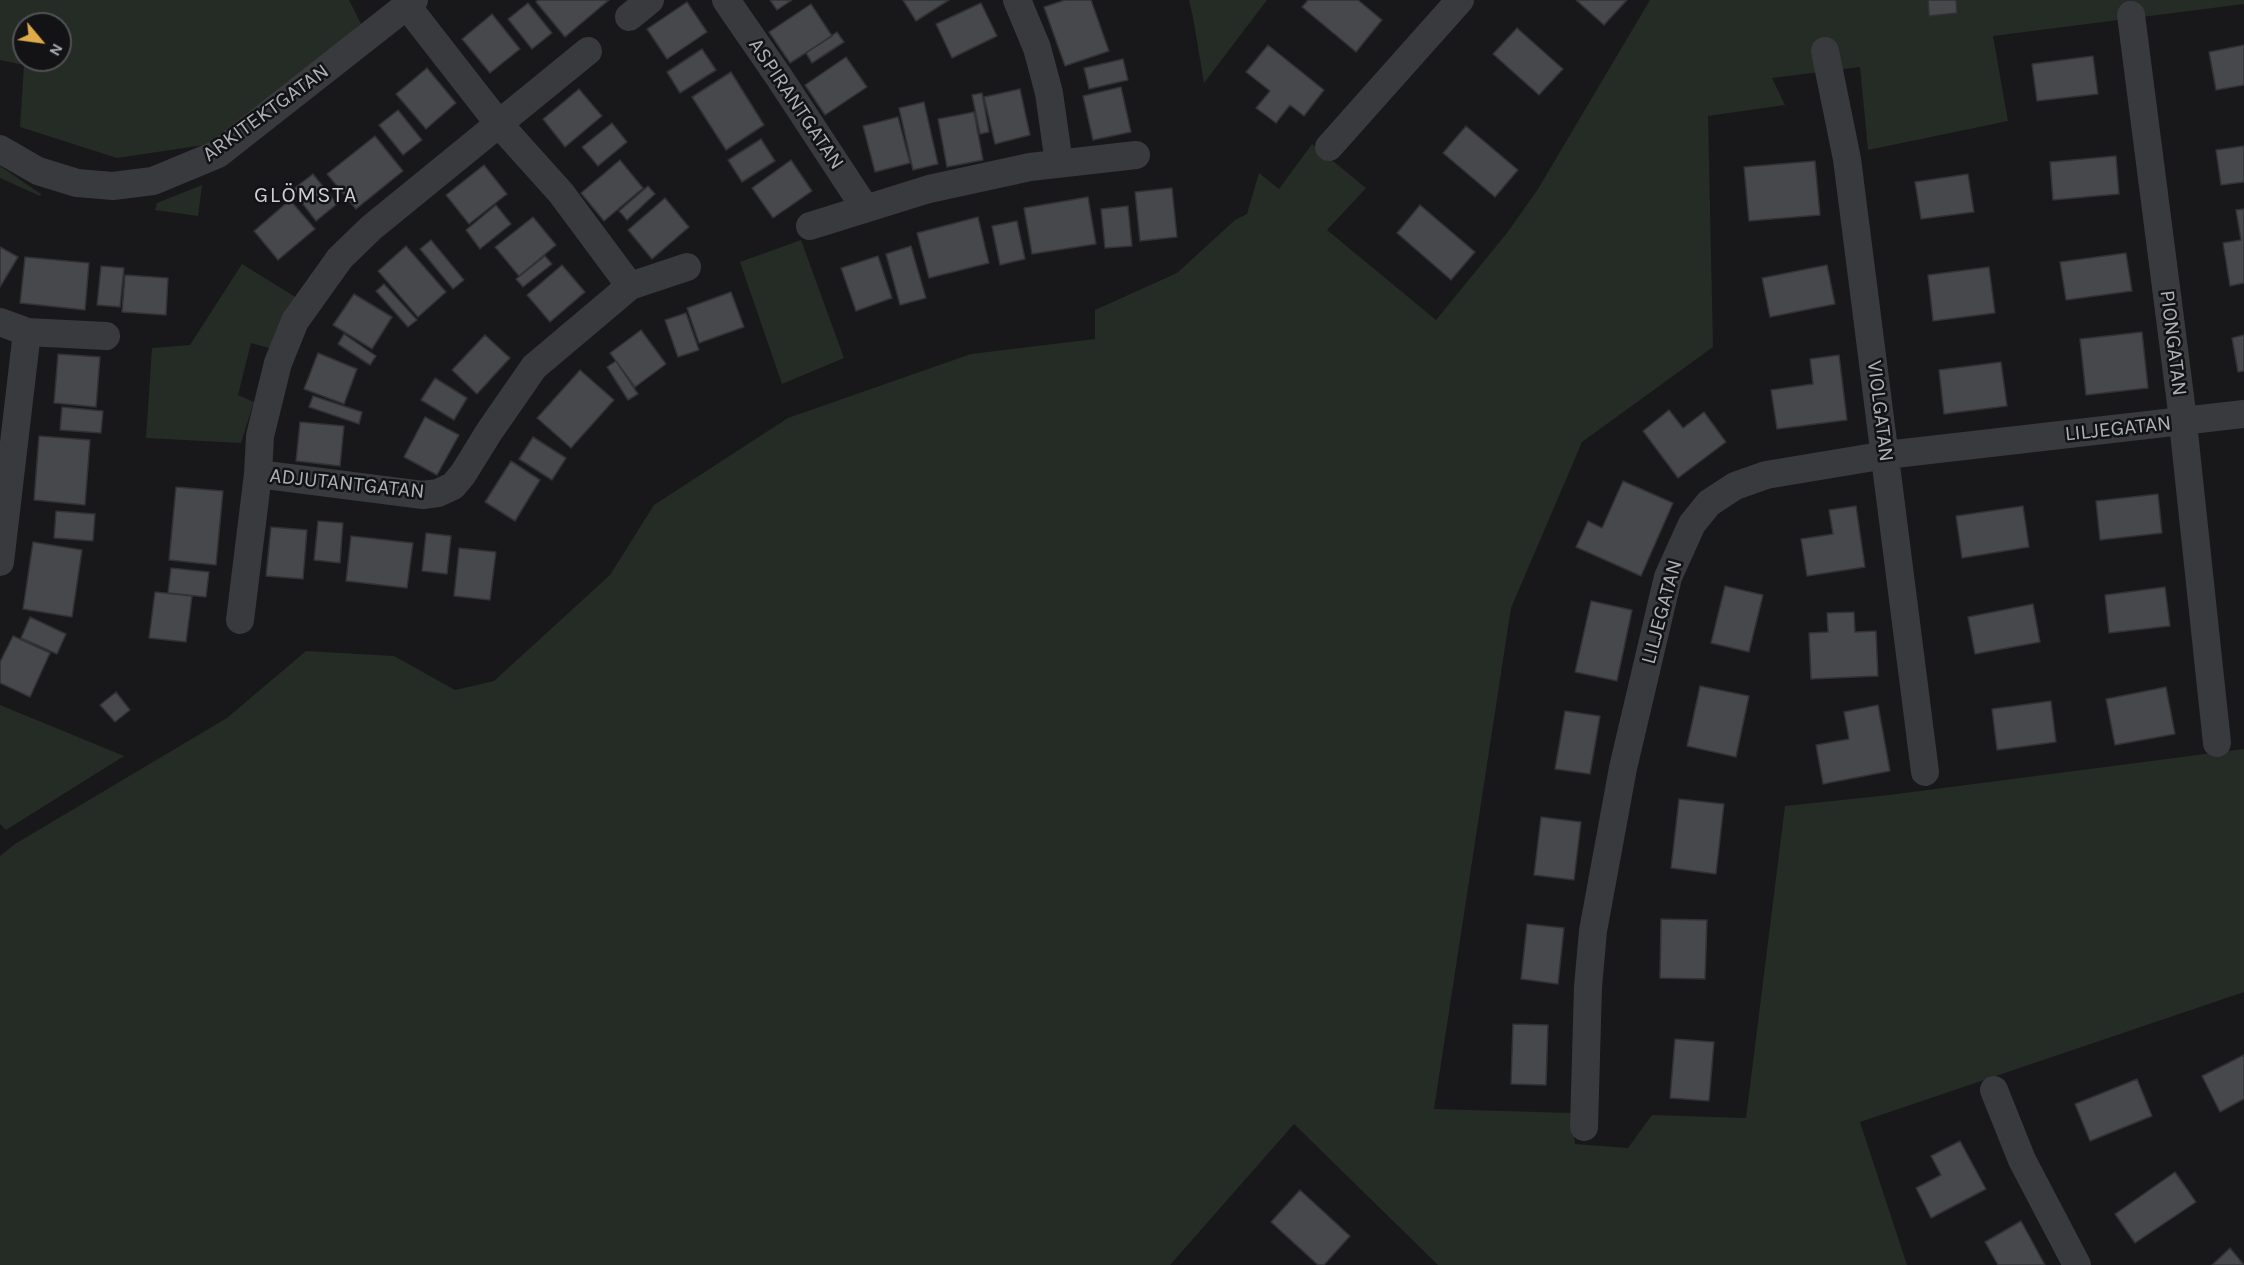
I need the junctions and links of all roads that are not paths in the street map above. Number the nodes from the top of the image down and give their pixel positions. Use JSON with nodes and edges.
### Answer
{"nodes":[{"id":1,"x":726,"y":0,"type":"edge"},
{"id":2,"x":1017,"y":0,"type":"edge"},
{"id":3,"x":1460,"y":0,"type":"edge"},
{"id":4,"x":411,"y":3,"type":"edge"},
{"id":5,"x":2131,"y":15,"type":"dead end"},
{"id":6,"x":588,"y":51,"type":"dead end"},
{"id":7,"x":1825,"y":51,"type":"dead end"},
{"id":8,"x":500,"y":124,"type":"junction"},
{"id":9,"x":1329,"y":147,"type":"dead end"},
{"id":10,"x":0,"y":149,"type":"edge"},
{"id":11,"x":1136,"y":155,"type":"dead end"},
{"id":12,"x":1059,"y":163,"type":"junction"},
{"id":13,"x":865,"y":208,"type":"junction"},
{"id":14,"x":810,"y":226,"type":"dead end"},
{"id":15,"x":687,"y":267,"type":"dead end"},
{"id":16,"x":630,"y":286,"type":"junction"},
{"id":17,"x":0,"y":322,"type":"edge"},
{"id":18,"x":27,"y":332,"type":"junction"},
{"id":19,"x":106,"y":336,"type":"dead end"},
{"id":20,"x":2244,"y":414,"type":"edge"},
{"id":21,"x":2183,"y":421,"type":"junction"},
{"id":22,"x":1886,"y":455,"type":"junction"},
{"id":23,"x":258,"y":474,"type":"junction"},
{"id":24,"x":2,"y":532,"type":"edge"},
{"id":25,"x":0,"y":562,"type":"edge"},
{"id":26,"x":240,"y":620,"type":"dead end"},
{"id":27,"x":2217,"y":743,"type":"dead end"},
{"id":28,"x":1925,"y":772,"type":"dead end"},
{"id":29,"x":1994,"y":1090,"type":"dead end"},
{"id":30,"x":1584,"y":1127,"type":"dead end"},
{"id":31,"x":2077,"y":1265,"type":"edge"}],
"edges":[{"from":1,"to":13,"type":"street","name":"ASPIRANTGATAN"},
{"from":2,"to":12,"type":"street"},
{"from":3,"to":9,"type":"street"},
{"from":4,"to":8,"type":"street"},
{"from":4,"to":10,"type":"street","name":"ARKITEKTGATAN"},
{"from":5,"to":21,"type":"street","name":"PIONGATAN"},
{"from":6,"to":8,"type":"street"},
{"from":7,"to":22,"type":"street","name":"VIOLGATAN"},
{"from":8,"to":16,"type":"street"},
{"from":8,"to":23,"type":"street","name":"ADJUTANTGATAN"},
{"from":11,"to":12,"type":"street"},
{"from":12,"to":13,"type":"street"},
{"from":13,"to":14,"type":"street"},
{"from":15,"to":16,"type":"street","name":"ADJUTANTGATAN"},
{"from":16,"to":23,"type":"street","name":"ADJUTANTGATAN"},
{"from":17,"to":18,"type":"street"},
{"from":18,"to":19,"type":"street"},
{"from":18,"to":24,"type":"street"},
{"from":20,"to":21,"type":"street","name":"LILJEGATAN"},
{"from":21,"to":22,"type":"street","name":"LILJEGATAN"},
{"from":21,"to":27,"type":"street","name":"PIONGATAN"},
{"from":22,"to":28,"type":"street","name":"VIOLGATAN"},
{"from":22,"to":30,"type":"street","name":"LILJEGATAN"},
{"from":23,"to":26,"type":"street","name":"ADJUTANTGATAN"},
{"from":24,"to":25,"type":"street"},
{"from":29,"to":31,"type":"street"}]}
